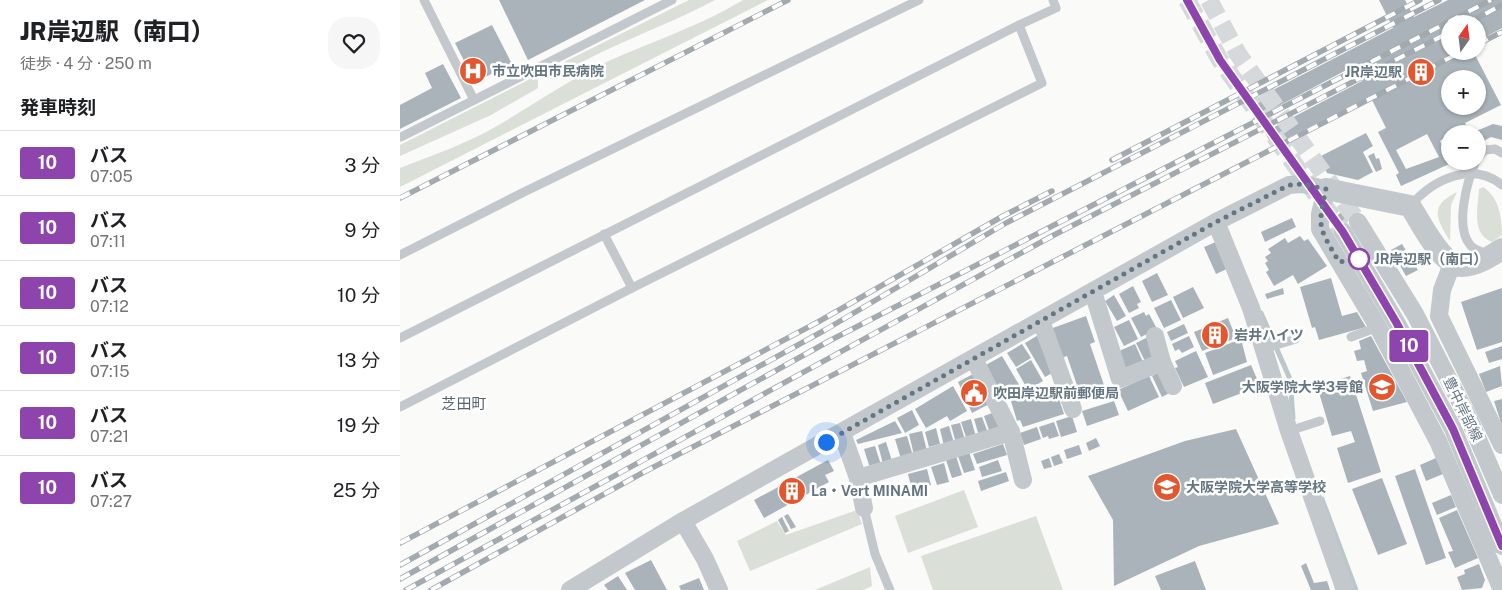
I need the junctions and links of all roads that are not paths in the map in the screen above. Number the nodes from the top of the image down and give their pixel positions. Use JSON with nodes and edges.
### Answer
{"nodes":[{"id":1,"x":424,"y":0,"type":"edge"},
{"id":2,"x":672,"y":0,"type":"edge"},
{"id":3,"x":919,"y":0,"type":"edge"},
{"id":4,"x":1053,"y":0,"type":"edge"},
{"id":5,"x":1019,"y":25,"type":"junction"},
{"id":6,"x":474,"y":100,"type":"junction"},
{"id":7,"x":401,"y":137,"type":"edge"},
{"id":8,"x":1486,"y":150,"type":"edge"},
{"id":9,"x":1502,"y":153,"type":"edge"},
{"id":10,"x":1471,"y":172,"type":"junction"},
{"id":11,"x":1502,"y":184,"type":"edge"},
{"id":12,"x":1326,"y":189,"type":"junction"},
{"id":13,"x":1410,"y":206,"type":"junction"},
{"id":14,"x":1216,"y":222,"type":"junction"},
{"id":15,"x":1358,"y":222,"type":"tunnel mouth"},
{"id":16,"x":1343,"y":232,"type":"tunnel mouth"},
{"id":17,"x":604,"y":234,"type":"junction"},
{"id":18,"x":1496,"y":252,"type":"edge"},
{"id":19,"x":400,"y":255,"type":"edge"},
{"id":20,"x":1452,"y":264,"type":"junction"},
{"id":21,"x":632,"y":288,"type":"junction"},
{"id":22,"x":1093,"y":292,"type":"junction"},
{"id":23,"x":1041,"y":321,"type":"junction"},
{"id":24,"x":1378,"y":327,"type":"junction"},
{"id":25,"x":1155,"y":336,"type":"dead end"},
{"id":26,"x":400,"y":338,"type":"edge"},
{"id":27,"x":1351,"y":338,"type":"dead end"},
{"id":28,"x":1296,"y":339,"type":"dead end"},
{"id":29,"x":1266,"y":348,"type":"junction"},
{"id":30,"x":974,"y":359,"type":"junction"},
{"id":31,"x":1162,"y":362,"type":"junction"},
{"id":32,"x":1173,"y":386,"type":"dead end"},
{"id":33,"x":400,"y":407,"type":"edge"},
{"id":34,"x":1073,"y":408,"type":"dead end"},
{"id":35,"x":1320,"y":421,"type":"dead end"},
{"id":36,"x":1294,"y":430,"type":"junction"},
{"id":37,"x":1011,"y":432,"type":"junction"},
{"id":38,"x":842,"y":433,"type":"junction"},
{"id":39,"x":1502,"y":445,"type":"edge"},
{"id":40,"x":858,"y":478,"type":"junction"},
{"id":41,"x":1023,"y":480,"type":"dead end"},
{"id":42,"x":1502,"y":495,"type":"edge"},
{"id":43,"x":864,"y":508,"type":"joint"},
{"id":44,"x":683,"y":521,"type":"junction"},
{"id":45,"x":1502,"y":546,"type":"edge"},
{"id":46,"x":1498,"y":588,"type":"edge"},
{"id":47,"x":570,"y":590,"type":"edge"},
{"id":48,"x":719,"y":590,"type":"edge"},
{"id":49,"x":890,"y":590,"type":"edge"},
{"id":50,"x":1345,"y":590,"type":"edge"}],
"edges":[{"from":1,"to":6,"type":"lane"},
{"from":2,"to":6,"type":"lane"},
{"from":3,"to":19,"type":"lane"},
{"from":4,"to":5,"type":"lane"},
{"from":5,"to":17,"type":"lane"},
{"from":5,"to":21,"type":"lane"},
{"from":6,"to":7,"type":"lane"},
{"from":8,"to":9,"type":"lane"},
{"from":10,"to":11,"type":"lane"},
{"from":10,"to":13,"type":"lane"},
{"from":10,"to":18,"type":"lane"},
{"from":12,"to":13,"type":"street"},
{"from":12,"to":14,"type":"street"},
{"from":12,"to":24,"type":"street"},
{"from":13,"to":20,"type":"street"},
{"from":14,"to":22,"type":"street"},
{"from":14,"to":29,"type":"street"},
{"from":15,"to":42,"type":"street","name":"豊中岸部線"},
{"from":16,"to":45,"type":"street","name":"豊中岸部線"},
{"from":17,"to":21,"type":"lane"},
{"from":17,"to":26,"type":"lane"},
{"from":18,"to":20,"type":"street"},
{"from":20,"to":39,"type":"street"},
{"from":21,"to":33,"type":"lane"},
{"from":22,"to":23,"type":"street"},
{"from":22,"to":31,"type":"street"},
{"from":23,"to":30,"type":"street"},
{"from":23,"to":34,"type":"street"},
{"from":24,"to":27,"type":"lane"},
{"from":24,"to":46,"type":"street"},
{"from":25,"to":31,"type":"street"},
{"from":28,"to":29,"type":"lane"},
{"from":29,"to":36,"type":"street"},
{"from":30,"to":37,"type":"street"},
{"from":30,"to":38,"type":"street"},
{"from":31,"to":32,"type":"street"},
{"from":35,"to":36,"type":"lane"},
{"from":36,"to":50,"type":"street"},
{"from":37,"to":40,"type":"street"},
{"from":37,"to":41,"type":"street"},
{"from":38,"to":40,"type":"street"},
{"from":38,"to":44,"type":"street"},
{"from":40,"to":43,"type":"street"},
{"from":43,"to":49,"type":"lane"},
{"from":44,"to":47,"type":"street"},
{"from":44,"to":48,"type":"street"}]}
